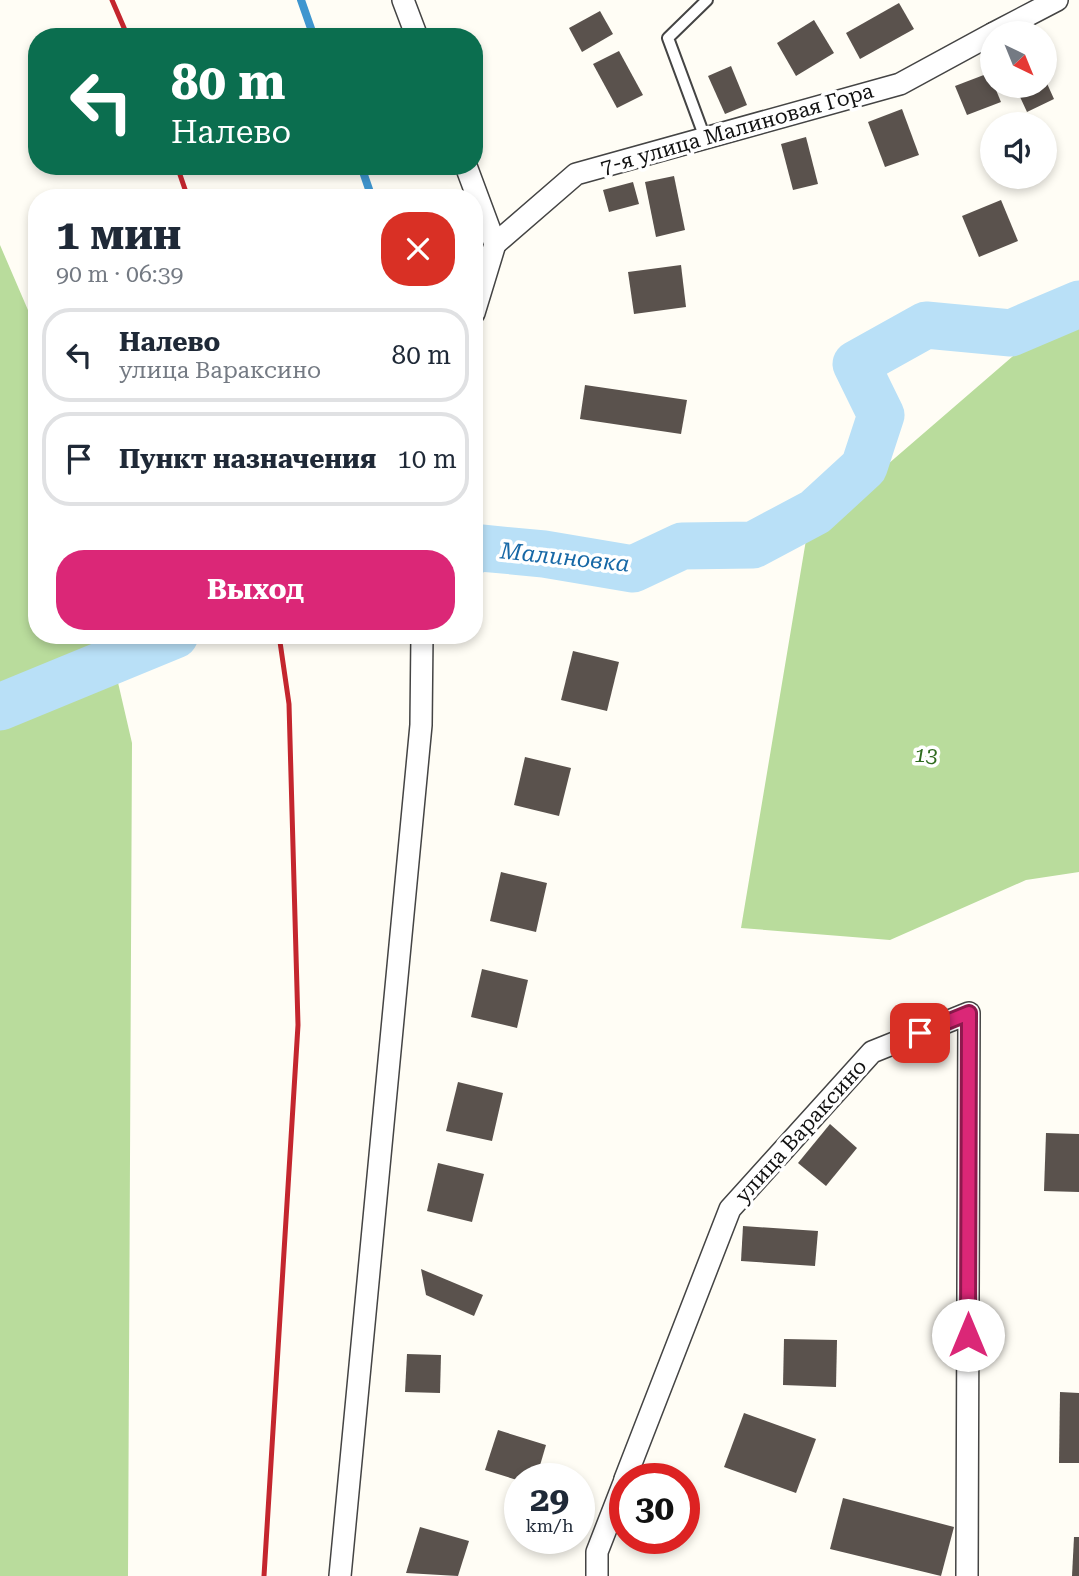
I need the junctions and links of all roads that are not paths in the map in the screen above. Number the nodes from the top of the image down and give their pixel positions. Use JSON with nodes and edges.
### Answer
{"nodes":[{"id":1,"x":403,"y":0,"type":"edge"},
{"id":2,"x":707,"y":0,"type":"edge"},
{"id":3,"x":1057,"y":0,"type":"edge"},
{"id":4,"x":1017,"y":21,"type":"edge"},
{"id":5,"x":414,"y":28,"type":"edge"},
{"id":6,"x":980,"y":41,"type":"edge"},
{"id":7,"x":705,"y":138,"type":"junction"},
{"id":8,"x":483,"y":212,"type":"edge"},
{"id":9,"x":495,"y":244,"type":"junction"},
{"id":10,"x":483,"y":283,"type":"edge"},
{"id":11,"x":422,"y":644,"type":"edge"},
{"id":12,"x":631,"y":1463,"type":"edge"},
{"id":13,"x":609,"y":1521,"type":"edge"},
{"id":14,"x":340,"y":1576,"type":"edge"},
{"id":15,"x":597,"y":1576,"type":"edge"},
{"id":16,"x":967,"y":1576,"type":"edge"}],
"edges":[{"from":1,"to":5,"type":"street"},
{"from":2,"to":7,"type":"lane"},
{"from":3,"to":4,"type":"street","name":"7-я улица Малиновая Гора"},
{"from":6,"to":7,"type":"street","name":"7-я улица Малиновая Гора"},
{"from":7,"to":9,"type":"street","name":"7-я улица Малиновая Гора"},
{"from":8,"to":9,"type":"street"},
{"from":9,"to":10,"type":"street"},
{"from":11,"to":14,"type":"street"},
{"from":12,"to":16,"type":"street","name":"улица Вараксино"},
{"from":13,"to":15,"type":"street","name":"улица Вараксино"}]}
